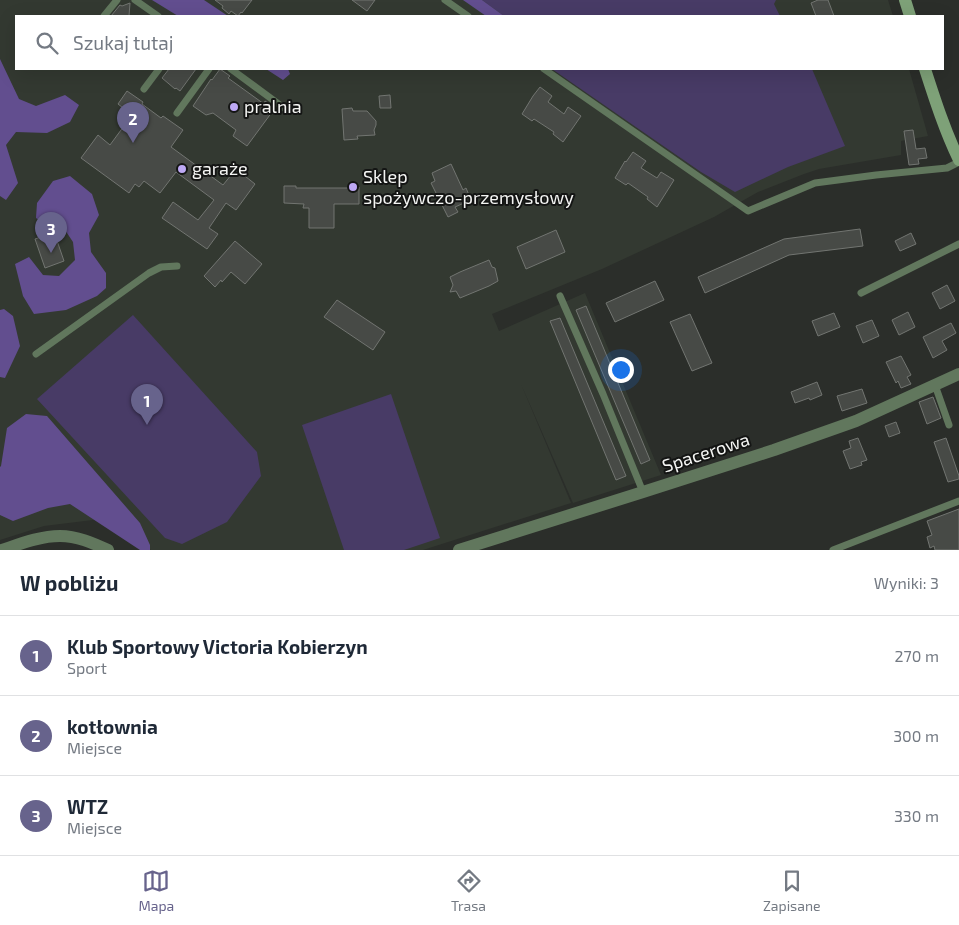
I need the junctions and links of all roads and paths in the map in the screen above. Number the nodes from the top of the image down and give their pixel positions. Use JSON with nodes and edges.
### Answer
{"nodes":[{"id":1,"x":117,"y":0,"type":"edge"},
{"id":2,"x":136,"y":0,"type":"edge"},
{"id":3,"x":445,"y":0,"type":"edge"},
{"id":4,"x":905,"y":0,"type":"edge"},
{"id":5,"x":105,"y":15,"type":"edge"},
{"id":6,"x":157,"y":15,"type":"edge"},
{"id":7,"x":467,"y":15,"type":"edge"},
{"id":8,"x":910,"y":15,"type":"edge"},
{"id":9,"x":158,"y":70,"type":"edge"},
{"id":10,"x":208,"y":70,"type":"edge"},
{"id":11,"x":233,"y":70,"type":"edge"},
{"id":12,"x":545,"y":70,"type":"edge"},
{"id":13,"x":925,"y":70,"type":"edge"},
{"id":14,"x":144,"y":89,"type":"dead end"},
{"id":15,"x":284,"y":108,"type":"dead end"},
{"id":16,"x":176,"y":113,"type":"dead end"},
{"id":17,"x":959,"y":161,"type":"edge"},
{"id":18,"x":959,"y":244,"type":"edge"},
{"id":19,"x":177,"y":266,"type":"dead end"},
{"id":20,"x":861,"y":293,"type":"dead end"},
{"id":21,"x":560,"y":296,"type":"dead end"},
{"id":22,"x":36,"y":354,"type":"dead end"},
{"id":23,"x":959,"y":374,"type":"edge"},
{"id":24,"x":935,"y":385,"type":"junction"},
{"id":25,"x":949,"y":425,"type":"dead end"},
{"id":26,"x":643,"y":492,"type":"junction"},
{"id":27,"x":959,"y":501,"type":"edge"},
{"id":28,"x":2,"y":550,"type":"edge"},
{"id":29,"x":108,"y":550,"type":"edge"},
{"id":30,"x":459,"y":550,"type":"edge"},
{"id":31,"x":833,"y":550,"type":"edge"}],
"edges":[{"from":1,"to":5,"type":"lane"},
{"from":2,"to":6,"type":"lane"},
{"from":3,"to":7,"type":"lane"},
{"from":4,"to":8,"type":"street"},
{"from":9,"to":14,"type":"lane"},
{"from":10,"to":16,"type":"lane"},
{"from":11,"to":15,"type":"lane"},
{"from":12,"to":17,"type":"lane"},
{"from":13,"to":17,"type":"street"},
{"from":18,"to":20,"type":"lane"},
{"from":19,"to":22,"type":"lane"},
{"from":21,"to":26,"type":"lane"},
{"from":23,"to":24,"type":"street","name":"Spacerowa"},
{"from":24,"to":25,"type":"lane"},
{"from":24,"to":26,"type":"street","name":"Spacerowa"},
{"from":26,"to":30,"type":"street","name":"Spacerowa"},
{"from":27,"to":31,"type":"lane"},
{"from":28,"to":29,"type":"street"}]}
